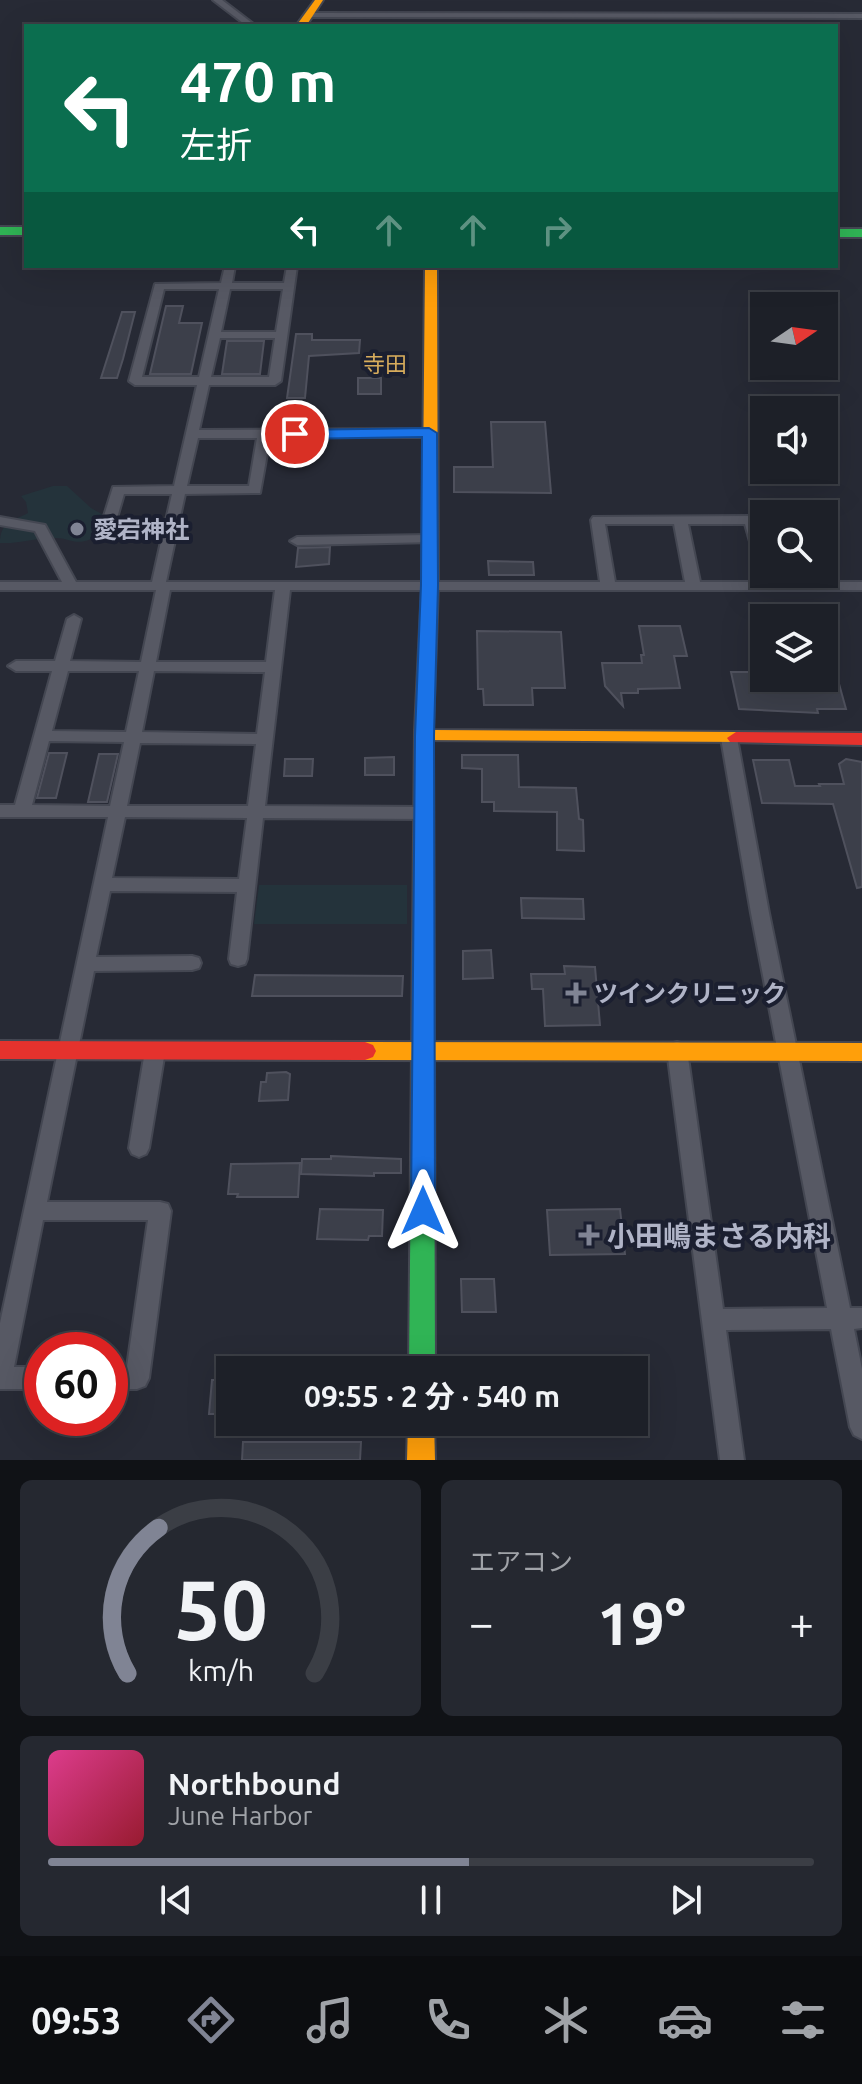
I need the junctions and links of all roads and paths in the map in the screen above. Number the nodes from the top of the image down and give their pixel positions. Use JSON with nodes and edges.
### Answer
{"nodes":[{"id":1,"x":217,"y":0,"type":"edge"},
{"id":2,"x":310,"y":14,"type":"edge"},
{"id":3,"x":419,"y":15,"type":"junction"},
{"id":4,"x":484,"y":15,"type":"junction"},
{"id":5,"x":508,"y":15,"type":"junction"},
{"id":6,"x":862,"y":16,"type":"edge"},
{"id":7,"x":249,"y":24,"type":"edge"},
{"id":8,"x":420,"y":24,"type":"edge"},
{"id":9,"x":467,"y":24,"type":"edge"},
{"id":10,"x":509,"y":24,"type":"edge"},
{"id":11,"x":0,"y":231,"type":"edge"},
{"id":12,"x":24,"y":231,"type":"edge"},
{"id":13,"x":838,"y":233,"type":"edge"},
{"id":14,"x":862,"y":233,"type":"edge"},
{"id":15,"x":230,"y":268,"type":"edge"},
{"id":16,"x":292,"y":268,"type":"edge"},
{"id":17,"x":431,"y":268,"type":"edge"},
{"id":18,"x":226,"y":286,"type":"junction"},
{"id":19,"x":288,"y":286,"type":"junction"},
{"id":20,"x":215,"y":335,"type":"junction"},
{"id":21,"x":281,"y":335,"type":"junction"},
{"id":22,"x":204,"y":381,"type":"junction"},
{"id":23,"x":429,"y":433,"type":"junction"},
{"id":24,"x":194,"y":434,"type":"junction"},
{"id":25,"x":264,"y":435,"type":"junction"},
{"id":26,"x":180,"y":490,"type":"junction"},
{"id":27,"x":680,"y":520,"type":"junction"},
{"id":28,"x":750,"y":520,"type":"edge"},
{"id":29,"x":0,"y":521,"type":"edge"},
{"id":30,"x":170,"y":533,"type":"junction"},
{"id":31,"x":429,"y":539,"type":"junction"},
{"id":32,"x":297,"y":541,"type":"dead end"},
{"id":33,"x":750,"y":581,"type":"edge"},
{"id":34,"x":838,"y":584,"type":"edge"},
{"id":35,"x":430,"y":585,"type":"junction"},
{"id":36,"x":608,"y":585,"type":"junction"},
{"id":37,"x":693,"y":585,"type":"junction"},
{"id":38,"x":0,"y":586,"type":"edge"},
{"id":39,"x":71,"y":586,"type":"junction"},
{"id":40,"x":161,"y":586,"type":"junction"},
{"id":41,"x":283,"y":586,"type":"junction"},
{"id":42,"x":862,"y":586,"type":"edge"},
{"id":43,"x":74,"y":619,"type":"dead end"},
{"id":44,"x":16,"y":666,"type":"dead end"},
{"id":45,"x":61,"y":666,"type":"junction"},
{"id":46,"x":148,"y":666,"type":"junction"},
{"id":47,"x":273,"y":667,"type":"junction"},
{"id":48,"x":42,"y":736,"type":"junction"},
{"id":49,"x":424,"y":736,"type":"junction"},
{"id":50,"x":133,"y":737,"type":"junction"},
{"id":51,"x":729,"y":738,"type":"junction"},
{"id":52,"x":264,"y":739,"type":"junction"},
{"id":53,"x":862,"y":739,"type":"edge"},
{"id":54,"x":0,"y":811,"type":"edge"},
{"id":55,"x":22,"y":811,"type":"junction"},
{"id":56,"x":118,"y":811,"type":"junction"},
{"id":57,"x":256,"y":812,"type":"junction"},
{"id":58,"x":425,"y":813,"type":"junction"},
{"id":59,"x":103,"y":884,"type":"junction"},
{"id":60,"x":247,"y":886,"type":"junction"},
{"id":61,"x":238,"y":959,"type":"dead end"},
{"id":62,"x":192,"y":963,"type":"dead end"},
{"id":63,"x":87,"y":964,"type":"junction"},
{"id":64,"x":0,"y":1050,"type":"edge"},
{"id":65,"x":677,"y":1050,"type":"junction"},
{"id":66,"x":69,"y":1051,"type":"junction"},
{"id":67,"x":155,"y":1051,"type":"junction"},
{"id":68,"x":424,"y":1051,"type":"junction"},
{"id":69,"x":786,"y":1052,"type":"junction"},
{"id":70,"x":862,"y":1052,"type":"edge"},
{"id":71,"x":139,"y":1148,"type":"dead end"},
{"id":72,"x":36,"y":1211,"type":"junction"},
{"id":73,"x":851,"y":1318,"type":"edge"},
{"id":74,"x":714,"y":1320,"type":"junction"},
{"id":75,"x":422,"y":1356,"type":"edge"},
{"id":76,"x":0,"y":1378,"type":"edge"},
{"id":77,"x":24,"y":1378,"type":"edge"},
{"id":78,"x":128,"y":1378,"type":"edge"},
{"id":79,"x":862,"y":1427,"type":"edge"},
{"id":80,"x":421,"y":1436,"type":"edge"},
{"id":81,"x":421,"y":1460,"type":"edge"},
{"id":82,"x":732,"y":1460,"type":"edge"}],
"edges":[{"from":1,"to":7,"type":"street"},
{"from":2,"to":3,"type":"street"},
{"from":3,"to":4,"type":"street"},
{"from":3,"to":8,"type":"street"},
{"from":4,"to":5,"type":"street"},
{"from":4,"to":9,"type":"street"},
{"from":5,"to":6,"type":"street"},
{"from":5,"to":10,"type":"street"},
{"from":11,"to":12,"type":"main road"},
{"from":13,"to":14,"type":"main road"},
{"from":15,"to":18,"type":"street"},
{"from":16,"to":19,"type":"street"},
{"from":17,"to":23,"type":"main road"},
{"from":18,"to":19,"type":"street"},
{"from":18,"to":20,"type":"street"},
{"from":18,"to":22,"type":"street"},
{"from":19,"to":21,"type":"street"},
{"from":20,"to":21,"type":"street"},
{"from":20,"to":22,"type":"street"},
{"from":21,"to":22,"type":"street"},
{"from":22,"to":24,"type":"street"},
{"from":23,"to":25,"type":"street"},
{"from":23,"to":31,"type":"main road"},
{"from":24,"to":25,"type":"street"},
{"from":24,"to":26,"type":"street"},
{"from":25,"to":26,"type":"street"},
{"from":26,"to":30,"type":"street"},
{"from":26,"to":30,"type":"street"},
{"from":27,"to":28,"type":"street"},
{"from":27,"to":36,"type":"street"},
{"from":27,"to":37,"type":"street"},
{"from":29,"to":39,"type":"street"},
{"from":30,"to":40,"type":"street"},
{"from":31,"to":32,"type":"street"},
{"from":31,"to":35,"type":"main road"},
{"from":33,"to":37,"type":"street"},
{"from":34,"to":42,"type":"street"},
{"from":35,"to":36,"type":"street"},
{"from":35,"to":41,"type":"street"},
{"from":35,"to":49,"type":"main road"},
{"from":36,"to":37,"type":"street"},
{"from":38,"to":39,"type":"street"},
{"from":39,"to":40,"type":"street"},
{"from":40,"to":41,"type":"street"},
{"from":40,"to":46,"type":"street"},
{"from":41,"to":47,"type":"street"},
{"from":43,"to":45,"type":"street"},
{"from":44,"to":45,"type":"street"},
{"from":45,"to":46,"type":"street"},
{"from":45,"to":48,"type":"street"},
{"from":46,"to":47,"type":"street"},
{"from":46,"to":50,"type":"street"},
{"from":47,"to":52,"type":"street"},
{"from":48,"to":50,"type":"street"},
{"from":48,"to":55,"type":"street"},
{"from":49,"to":51,"type":"main road"},
{"from":49,"to":58,"type":"main road"},
{"from":50,"to":52,"type":"street"},
{"from":50,"to":56,"type":"street"},
{"from":51,"to":53,"type":"main road"},
{"from":51,"to":69,"type":"street"},
{"from":52,"to":57,"type":"street"},
{"from":54,"to":55,"type":"street"},
{"from":55,"to":56,"type":"street"},
{"from":56,"to":57,"type":"street"},
{"from":56,"to":59,"type":"street"},
{"from":57,"to":58,"type":"street"},
{"from":57,"to":60,"type":"street"},
{"from":58,"to":68,"type":"main road"},
{"from":59,"to":60,"type":"street"},
{"from":59,"to":63,"type":"street"},
{"from":60,"to":61,"type":"street"},
{"from":62,"to":63,"type":"street"},
{"from":63,"to":66,"type":"street"},
{"from":64,"to":66,"type":"main road"},
{"from":65,"to":68,"type":"main road"},
{"from":65,"to":69,"type":"main road"},
{"from":65,"to":74,"type":"street"},
{"from":66,"to":67,"type":"main road"},
{"from":66,"to":72,"type":"street"},
{"from":67,"to":68,"type":"main road"},
{"from":67,"to":71,"type":"street"},
{"from":68,"to":75,"type":"main road"},
{"from":69,"to":70,"type":"main road"},
{"from":69,"to":73,"type":"street"},
{"from":72,"to":76,"type":"street"},
{"from":72,"to":78,"type":"street"},
{"from":73,"to":74,"type":"street"},
{"from":73,"to":79,"type":"street"},
{"from":74,"to":82,"type":"street"},
{"from":76,"to":77,"type":"street"},
{"from":80,"to":81,"type":"main road"}]}
